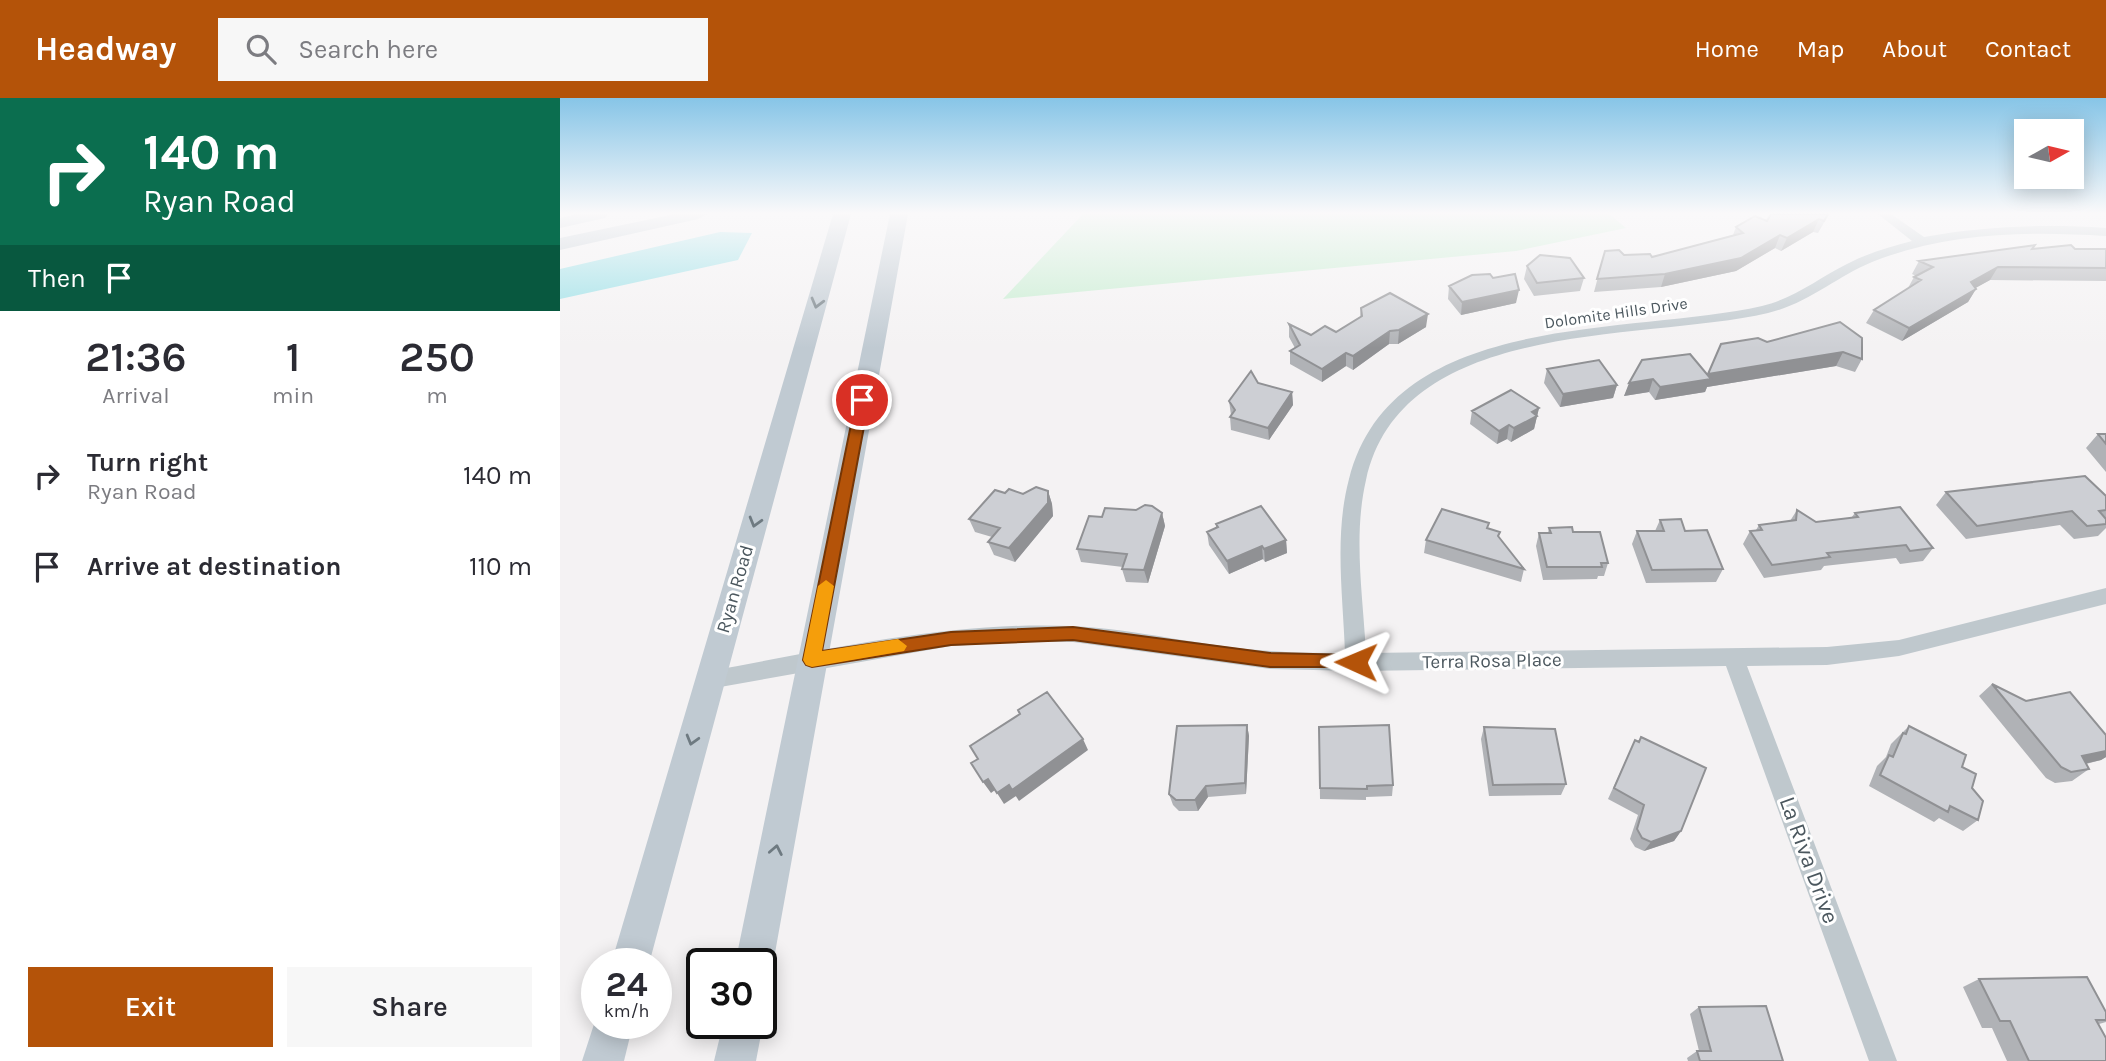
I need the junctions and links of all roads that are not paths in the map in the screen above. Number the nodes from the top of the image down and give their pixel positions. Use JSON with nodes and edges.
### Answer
{"nodes":[{"id":1,"x":829,"y":259,"type":"edge"},
{"id":2,"x":890,"y":259,"type":"edge"},
{"id":3,"x":1871,"y":259,"type":"edge"},
{"id":4,"x":2106,"y":596,"type":"edge"},
{"id":5,"x":1734,"y":658,"type":"junction"},
{"id":6,"x":812,"y":660,"type":"junction"},
{"id":7,"x":1356,"y":662,"type":"junction"},
{"id":8,"x":709,"y":680,"type":"junction"},
{"id":9,"x":634,"y":948,"type":"edge"},
{"id":10,"x":757,"y":948,"type":"edge"},
{"id":11,"x":609,"y":1039,"type":"edge"},
{"id":12,"x":740,"y":1039,"type":"edge"},
{"id":13,"x":603,"y":1061,"type":"edge"},
{"id":14,"x":736,"y":1061,"type":"edge"},
{"id":15,"x":1883,"y":1061,"type":"edge"}],
"edges":[{"from":1,"to":8,"type":"main road","name":"Ryan Road","one_way":true},
{"from":2,"to":6,"type":"main road"},
{"from":3,"to":7,"type":"street","name":"Dolomite Hills Drive"},
{"from":4,"to":5,"type":"street","name":"Terra Rosa Place"},
{"from":5,"to":7,"type":"street","name":"Terra Rosa Place"},
{"from":5,"to":15,"type":"street","name":"La Riva Drive"},
{"from":6,"to":7,"type":"street","name":"Terra Rosa Place"},
{"from":6,"to":8,"type":"street","name":"Terra Rosa Place"},
{"from":10,"to":6,"type":"main road","one_way":true},
{"from":8,"to":9,"type":"main road","name":"Ryan Road","one_way":true},
{"from":11,"to":13,"type":"main road"},
{"from":12,"to":14,"type":"main road"}]}
